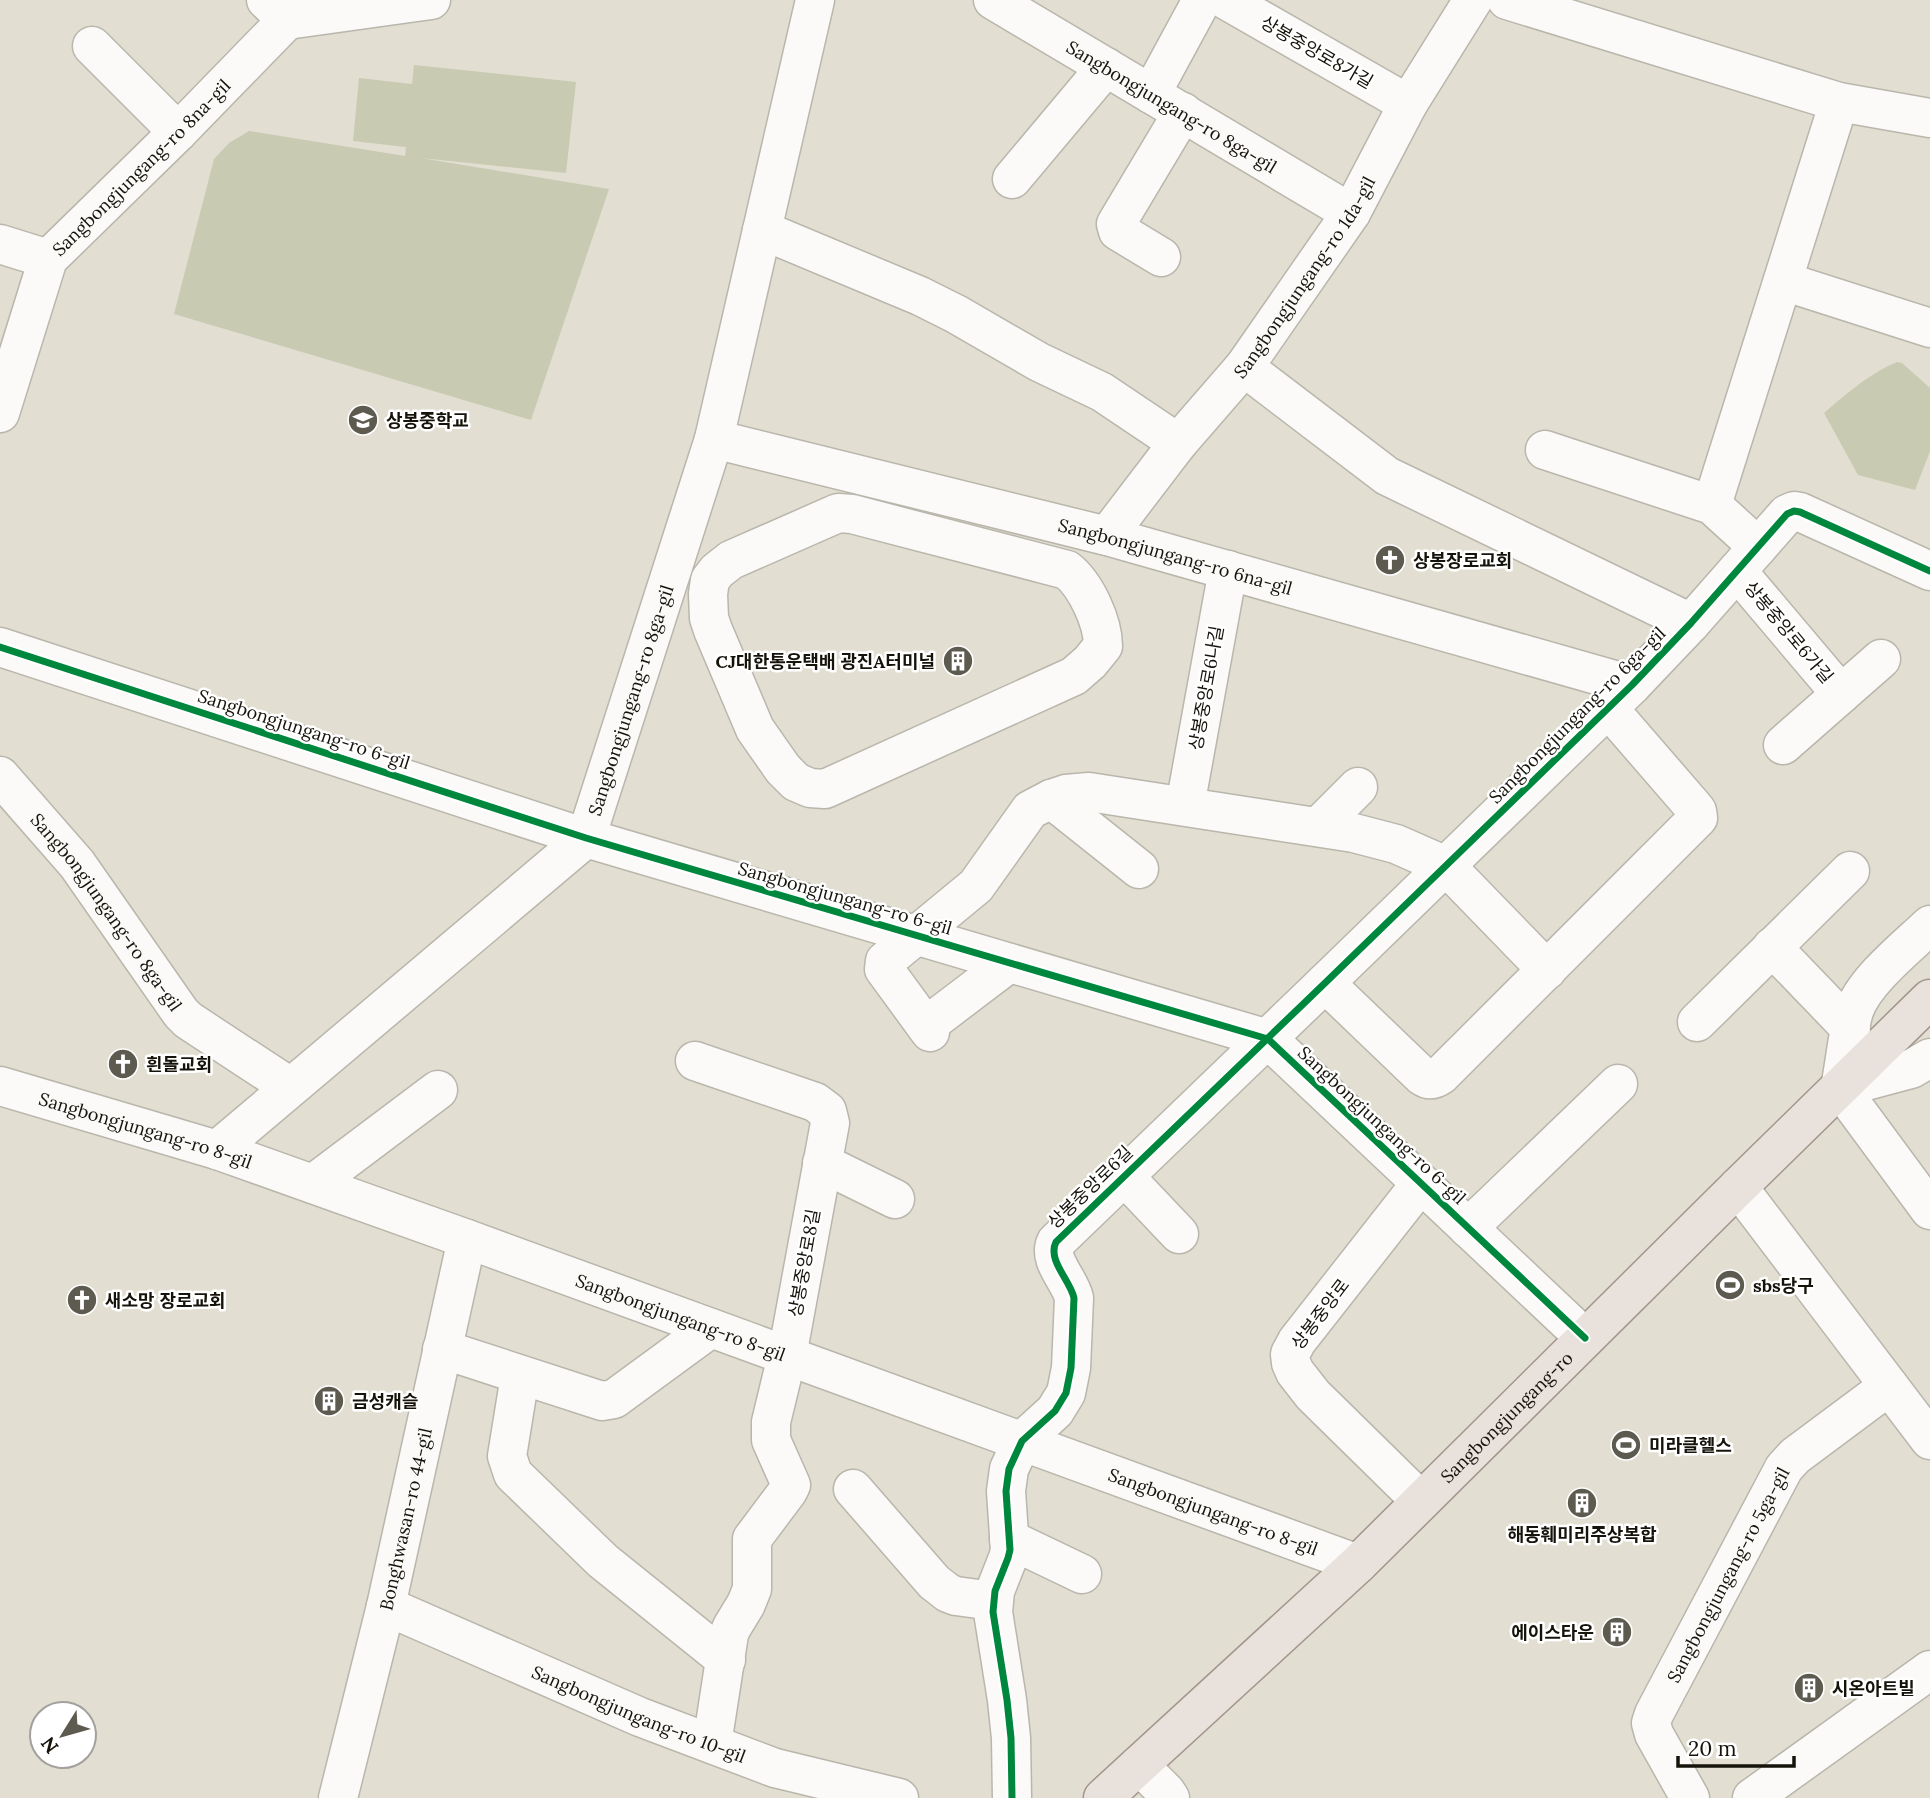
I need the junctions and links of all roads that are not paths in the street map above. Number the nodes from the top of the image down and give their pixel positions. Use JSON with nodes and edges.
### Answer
{"nodes":[{"id":1,"x":431,"y":0,"type":"edge"},
{"id":2,"x":815,"y":0,"type":"edge"},
{"id":3,"x":993,"y":0,"type":"edge"},
{"id":4,"x":1202,"y":0,"type":"edge"},
{"id":5,"x":1226,"y":0,"type":"edge"},
{"id":6,"x":1473,"y":0,"type":"edge"},
{"id":7,"x":1507,"y":0,"type":"edge"},
{"id":8,"x":286,"y":7,"type":"edge"},
{"id":9,"x":92,"y":46,"type":"dead end"},
{"id":10,"x":1106,"y":67,"type":"junction"},
{"id":11,"x":1839,"y":102,"type":"junction"},
{"id":12,"x":1167,"y":103,"type":"junction"},
{"id":13,"x":1408,"y":104,"type":"junction"},
{"id":14,"x":1930,"y":118,"type":"edge"},
{"id":15,"x":178,"y":132,"type":"junction"},
{"id":16,"x":1012,"y":179,"type":"dead end"},
{"id":17,"x":1351,"y":213,"type":"junction"},
{"id":18,"x":762,"y":230,"type":"junction"},
{"id":19,"x":0,"y":244,"type":"edge"},
{"id":20,"x":1161,"y":257,"type":"dead end"},
{"id":21,"x":48,"y":259,"type":"junction"},
{"id":22,"x":1783,"y":281,"type":"junction"},
{"id":23,"x":1930,"y":328,"type":"edge"},
{"id":24,"x":1244,"y":367,"type":"junction"},
{"id":25,"x":0,"y":413,"type":"edge"},
{"id":26,"x":715,"y":439,"type":"junction"},
{"id":27,"x":1178,"y":443,"type":"junction"},
{"id":28,"x":1545,"y":450,"type":"dead end"},
{"id":29,"x":1712,"y":505,"type":"junction"},
{"id":30,"x":684,"y":533,"type":"junction"},
{"id":31,"x":1107,"y":536,"type":"junction"},
{"id":32,"x":746,"y":554,"type":"junction"},
{"id":33,"x":1748,"y":559,"type":"junction"},
{"id":34,"x":1228,"y":570,"type":"junction"},
{"id":35,"x":1930,"y":571,"type":"edge"},
{"id":36,"x":1691,"y":623,"type":"junction"},
{"id":37,"x":0,"y":647,"type":"edge"},
{"id":38,"x":1881,"y":659,"type":"dead end"},
{"id":39,"x":1841,"y":694,"type":"junction"},
{"id":40,"x":1620,"y":697,"type":"junction"},
{"id":41,"x":1783,"y":745,"type":"dead end"},
{"id":42,"x":0,"y":776,"type":"edge"},
{"id":43,"x":1359,"y":787,"type":"dead end"},
{"id":44,"x":1051,"y":799,"type":"junction"},
{"id":45,"x":1185,"y":806,"type":"junction"},
{"id":46,"x":1318,"y":827,"type":"junction"},
{"id":47,"x":586,"y":838,"type":"junction"},
{"id":48,"x":1446,"y":866,"type":"junction"},
{"id":49,"x":1139,"y":869,"type":"dead end"},
{"id":50,"x":1850,"y":871,"type":"dead end"},
{"id":51,"x":1930,"y":925,"type":"edge"},
{"id":52,"x":917,"y":936,"type":"junction"},
{"id":53,"x":1772,"y":947,"type":"junction"},
{"id":54,"x":1009,"y":963,"type":"junction"},
{"id":55,"x":1546,"y":970,"type":"junction"},
{"id":56,"x":1325,"y":983,"type":"junction"},
{"id":57,"x":1930,"y":999,"type":"edge"},
{"id":58,"x":1697,"y":1022,"type":"dead end"},
{"id":59,"x":1851,"y":1029,"type":"junction"},
{"id":60,"x":1268,"y":1039,"type":"junction"},
{"id":61,"x":1930,"y":1058,"type":"edge"},
{"id":62,"x":695,"y":1061,"type":"dead end"},
{"id":63,"x":1618,"y":1084,"type":"dead end"},
{"id":64,"x":0,"y":1086,"type":"edge"},
{"id":65,"x":290,"y":1087,"type":"junction"},
{"id":66,"x":1840,"y":1087,"type":"junction"},
{"id":67,"x":438,"y":1090,"type":"dead end"},
{"id":68,"x":217,"y":1150,"type":"junction"},
{"id":69,"x":822,"y":1163,"type":"junction"},
{"id":70,"x":1124,"y":1177,"type":"junction"},
{"id":71,"x":313,"y":1184,"type":"junction"},
{"id":72,"x":1421,"y":1184,"type":"junction"},
{"id":73,"x":1738,"y":1187,"type":"junction"},
{"id":74,"x":895,"y":1199,"type":"dead end"},
{"id":75,"x":1930,"y":1210,"type":"edge"},
{"id":76,"x":1468,"y":1228,"type":"junction"},
{"id":77,"x":1179,"y":1234,"type":"dead end"},
{"id":78,"x":467,"y":1239,"type":"junction"},
{"id":79,"x":710,"y":1328,"type":"junction"},
{"id":80,"x":1585,"y":1338,"type":"junction"},
{"id":81,"x":442,"y":1349,"type":"junction"},
{"id":82,"x":788,"y":1356,"type":"junction"},
{"id":83,"x":520,"y":1376,"type":"junction"},
{"id":84,"x":1889,"y":1386,"type":"junction"},
{"id":85,"x":1930,"y":1440,"type":"edge"},
{"id":86,"x":1022,"y":1441,"type":"junction"},
{"id":87,"x":853,"y":1489,"type":"dead end"},
{"id":88,"x":1421,"y":1501,"type":"junction"},
{"id":89,"x":1009,"y":1539,"type":"junction"},
{"id":90,"x":1358,"y":1564,"type":"junction"},
{"id":91,"x":1082,"y":1574,"type":"dead end"},
{"id":92,"x":993,"y":1601,"type":"junction"},
{"id":93,"x":386,"y":1606,"type":"junction"},
{"id":94,"x":726,"y":1660,"type":"junction"},
{"id":95,"x":1930,"y":1670,"type":"edge"},
{"id":96,"x":712,"y":1744,"type":"junction"},
{"id":97,"x":1139,"y":1765,"type":"junction"},
{"id":98,"x":779,"y":1783,"type":"edge"},
{"id":99,"x":338,"y":1798,"type":"edge"},
{"id":100,"x":899,"y":1798,"type":"edge"},
{"id":101,"x":1012,"y":1798,"type":"edge"},
{"id":102,"x":1103,"y":1798,"type":"edge"},
{"id":103,"x":1170,"y":1798,"type":"edge"},
{"id":104,"x":1690,"y":1798,"type":"edge"},
{"id":105,"x":1752,"y":1798,"type":"edge"}],
"edges":[{"from":1,"to":8,"type":"street","name":"Sangbongjungang-ro 8na-gil"},
{"from":2,"to":18,"type":"street","name":"Sangbongjungang-ro 8ga-gil"},
{"from":3,"to":10,"type":"street","name":"Sangbongjungang-ro 8ga-gil"},
{"from":4,"to":12,"type":"street"},
{"from":5,"to":13,"type":"street","name":"상봉중앙로8가길"},
{"from":6,"to":13,"type":"street","name":"Sangbongjungang-ro 1da-gil"},
{"from":7,"to":11,"type":"street"},
{"from":8,"to":15,"type":"street","name":"Sangbongjungang-ro 8na-gil"},
{"from":9,"to":15,"type":"street"},
{"from":10,"to":12,"type":"street","name":"Sangbongjungang-ro 8ga-gil"},
{"from":10,"to":16,"type":"street"},
{"from":11,"to":14,"type":"street"},
{"from":11,"to":22,"type":"street"},
{"from":12,"to":17,"type":"street","name":"Sangbongjungang-ro 8ga-gil"},
{"from":12,"to":20,"type":"street"},
{"from":13,"to":17,"type":"street","name":"Sangbongjungang-ro 1da-gil"},
{"from":15,"to":21,"type":"street","name":"Sangbongjungang-ro 8na-gil"},
{"from":17,"to":24,"type":"street","name":"Sangbongjungang-ro 1da-gil"},
{"from":18,"to":26,"type":"street","name":"Sangbongjungang-ro 8ga-gil"},
{"from":18,"to":27,"type":"street"},
{"from":19,"to":21,"type":"street"},
{"from":21,"to":25,"type":"street","name":"Sangbongjungang-ro 8na-gil"},
{"from":22,"to":23,"type":"street"},
{"from":22,"to":29,"type":"street"},
{"from":24,"to":27,"type":"street","name":"Sangbongjungang-ro 1da-gil"},
{"from":24,"to":36,"type":"street","name":"Sangbongjungang-ro 6ga-gil"},
{"from":26,"to":30,"type":"street","name":"Sangbongjungang-ro 8ga-gil"},
{"from":26,"to":31,"type":"street","name":"Sangbongjungang-ro 6na-gil"},
{"from":27,"to":31,"type":"street","name":"Sangbongjungang-ro 1da-gil"},
{"from":28,"to":29,"type":"street"},
{"from":29,"to":33,"type":"street","name":"상봉중앙로6가길"},
{"from":30,"to":32,"type":"street"},
{"from":30,"to":47,"type":"street","name":"Sangbongjungang-ro 8ga-gil"},
{"from":31,"to":34,"type":"street","name":"Sangbongjungang-ro 6na-gil"},
{"from":32,"to":32,"type":"street"},
{"from":33,"to":35,"type":"street","name":"Sangbongjungang-ro 6ga-gil"},
{"from":33,"to":36,"type":"street","name":"Sangbongjungang-ro 6ga-gil"},
{"from":33,"to":39,"type":"street","name":"상봉중앙로6가길"},
{"from":34,"to":40,"type":"street","name":"Sangbongjungang-ro 6na-gil"},
{"from":34,"to":45,"type":"street","name":"상봉중앙로6나길"},
{"from":36,"to":40,"type":"street","name":"Sangbongjungang-ro 6ga-gil"},
{"from":37,"to":47,"type":"street","name":"Sangbongjungang-ro 6-gil"},
{"from":38,"to":39,"type":"street","name":"상봉중앙로6가길"},
{"from":39,"to":41,"type":"street","name":"상봉중앙로6가길"},
{"from":40,"to":48,"type":"street","name":"Sangbongjungang-ro 6ga-gil"},
{"from":40,"to":55,"type":"street","name":"Sangbongjungang-ro 6ga-gil"},
{"from":42,"to":65,"type":"street","name":"Sangbongjungang-ro 8ga-gil"},
{"from":43,"to":46,"type":"street"},
{"from":44,"to":45,"type":"street"},
{"from":44,"to":49,"type":"street"},
{"from":44,"to":52,"type":"street"},
{"from":45,"to":46,"type":"street"},
{"from":46,"to":48,"type":"street"},
{"from":47,"to":52,"type":"street","name":"Sangbongjungang-ro 6-gil"},
{"from":47,"to":65,"type":"street","name":"Sangbongjungang-ro 8ga-gil"},
{"from":48,"to":55,"type":"street"},
{"from":48,"to":56,"type":"street","name":"Sangbongjungang-ro 6ga-gil"},
{"from":50,"to":53,"type":"street"},
{"from":51,"to":59,"type":"street"},
{"from":52,"to":54,"type":"street","name":"Sangbongjungang-ro 6-gil"},
{"from":52,"to":54,"type":"street"},
{"from":53,"to":58,"type":"street"},
{"from":53,"to":59,"type":"street"},
{"from":54,"to":60,"type":"street","name":"Sangbongjungang-ro 6-gil"},
{"from":55,"to":56,"type":"street","name":"Sangbongjungang-ro 6ga-gil"},
{"from":56,"to":60,"type":"street","name":"Sangbongjungang-ro 6ga-gil"},
{"from":57,"to":66,"type":"main road","name":"Sangbongjungang-ro"},
{"from":59,"to":66,"type":"street"},
{"from":60,"to":70,"type":"street","name":"상봉중앙로6길"},
{"from":60,"to":72,"type":"street","name":"Sangbongjungang-ro 6-gil"},
{"from":61,"to":66,"type":"street"},
{"from":62,"to":69,"type":"street","name":"상봉중앙로8길"},
{"from":63,"to":76,"type":"street"},
{"from":64,"to":68,"type":"street","name":"Sangbongjungang-ro 8-gil"},
{"from":65,"to":68,"type":"street","name":"Sangbongjungang-ro 8ga-gil"},
{"from":66,"to":73,"type":"main road","name":"Sangbongjungang-ro"},
{"from":66,"to":75,"type":"street"},
{"from":67,"to":71,"type":"street"},
{"from":68,"to":71,"type":"street","name":"Sangbongjungang-ro 8-gil"},
{"from":69,"to":74,"type":"street"},
{"from":69,"to":82,"type":"street","name":"상봉중앙로8길"},
{"from":70,"to":77,"type":"street","name":"상봉중앙로6길"},
{"from":70,"to":86,"type":"street","name":"상봉중앙로6길"},
{"from":71,"to":78,"type":"street","name":"Sangbongjungang-ro 8-gil"},
{"from":72,"to":76,"type":"street","name":"Sangbongjungang-ro 6-gil"},
{"from":72,"to":88,"type":"street","name":"상봉중앙로"},
{"from":73,"to":80,"type":"main road","name":"Sangbongjungang-ro"},
{"from":73,"to":84,"type":"street"},
{"from":76,"to":80,"type":"street","name":"Sangbongjungang-ro 6-gil"},
{"from":78,"to":79,"type":"street","name":"Sangbongjungang-ro 8-gil"},
{"from":78,"to":81,"type":"street","name":"Bonghwasan-ro 44-gil"},
{"from":79,"to":82,"type":"street","name":"Sangbongjungang-ro 8-gil"},
{"from":79,"to":83,"type":"street"},
{"from":80,"to":88,"type":"main road","name":"Sangbongjungang-ro"},
{"from":81,"to":83,"type":"street"},
{"from":81,"to":93,"type":"street","name":"Bonghwasan-ro 44-gil"},
{"from":82,"to":86,"type":"street","name":"Sangbongjungang-ro 8-gil"},
{"from":82,"to":94,"type":"street","name":"상봉중앙로8길"},
{"from":83,"to":94,"type":"street"},
{"from":84,"to":85,"type":"street"},
{"from":84,"to":104,"type":"street","name":"Sangbongjungang-ro 5ga-gil"},
{"from":86,"to":89,"type":"street","name":"상봉중앙로6길"},
{"from":86,"to":90,"type":"street","name":"Sangbongjungang-ro 8-gil"},
{"from":87,"to":92,"type":"street"},
{"from":88,"to":90,"type":"main road","name":"Sangbongjungang-ro"},
{"from":89,"to":91,"type":"street"},
{"from":89,"to":92,"type":"street","name":"상봉중앙로6길"},
{"from":90,"to":97,"type":"main road","name":"Sangbongjungang-ro"},
{"from":92,"to":101,"type":"street","name":"상봉중앙로6길"},
{"from":93,"to":96,"type":"street","name":"Sangbongjungang-ro 10-gil"},
{"from":93,"to":99,"type":"street","name":"Bonghwasan-ro 44-gil"},
{"from":94,"to":96,"type":"street","name":"상봉중앙로8길"},
{"from":95,"to":105,"type":"street"},
{"from":96,"to":98,"type":"street","name":"Sangbongjungang-ro 10-gil"},
{"from":97,"to":102,"type":"main road","name":"Sangbongjungang-ro"},
{"from":97,"to":103,"type":"street"},
{"from":98,"to":100,"type":"street","name":"Sangbongjungang-ro 10-gil"}]}
